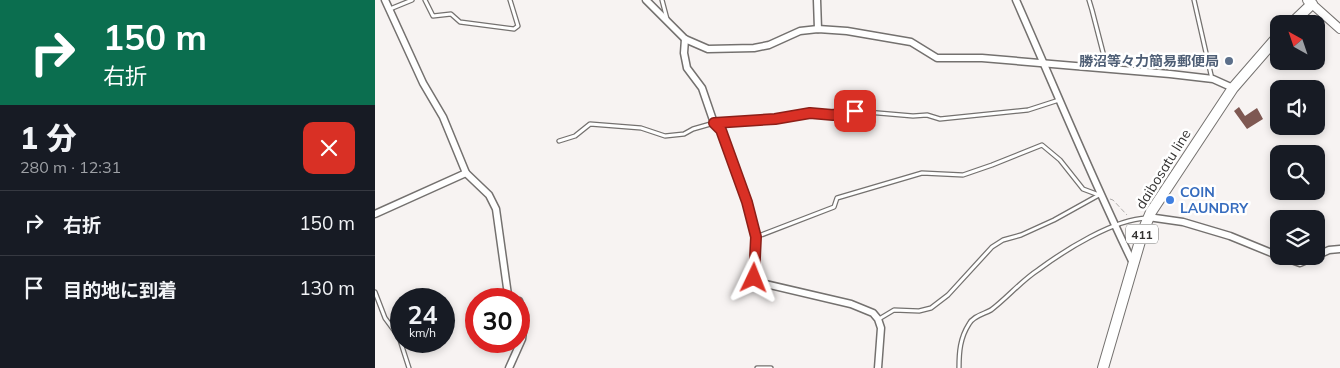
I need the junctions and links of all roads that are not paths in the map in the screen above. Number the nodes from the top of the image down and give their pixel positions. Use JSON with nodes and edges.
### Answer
{"nodes":[{"id":1,"x":385,"y":0,"type":"edge"},
{"id":2,"x":411,"y":0,"type":"edge"},
{"id":3,"x":425,"y":0,"type":"edge"},
{"id":4,"x":510,"y":0,"type":"edge"},
{"id":5,"x":646,"y":0,"type":"edge"},
{"id":6,"x":662,"y":0,"type":"edge"},
{"id":7,"x":817,"y":0,"type":"edge"},
{"id":8,"x":1016,"y":0,"type":"edge"},
{"id":9,"x":1089,"y":0,"type":"edge"},
{"id":10,"x":1194,"y":0,"type":"edge"},
{"id":11,"x":1310,"y":2,"type":"edge"},
{"id":12,"x":389,"y":9,"type":"junction"},
{"id":13,"x":1299,"y":15,"type":"edge"},
{"id":14,"x":668,"y":22,"type":"junction"},
{"id":15,"x":818,"y":29,"type":"junction"},
{"id":16,"x":1340,"y":29,"type":"edge"},
{"id":17,"x":685,"y":39,"type":"junction"},
{"id":18,"x":1270,"y":45,"type":"edge"},
{"id":19,"x":1044,"y":63,"type":"junction"},
{"id":20,"x":1107,"y":68,"type":"junction"},
{"id":21,"x":1213,"y":80,"type":"junction"},
{"id":22,"x":1233,"y":88,"type":"junction"},
{"id":23,"x":1061,"y":100,"type":"junction"},
{"id":24,"x":714,"y":123,"type":"junction"},
{"id":25,"x":559,"y":141,"type":"dead end"},
{"id":26,"x":466,"y":173,"type":"junction"},
{"id":27,"x":1100,"y":195,"type":"junction"},
{"id":28,"x":375,"y":214,"type":"edge"},
{"id":29,"x":1148,"y":218,"type":"junction"},
{"id":30,"x":1114,"y":224,"type":"junction"},
{"id":31,"x":756,"y":237,"type":"junction"},
{"id":32,"x":1340,"y":249,"type":"edge"},
{"id":33,"x":1270,"y":252,"type":"edge"},
{"id":34,"x":1325,"y":252,"type":"edge"},
{"id":35,"x":1133,"y":264,"type":"junction"},
{"id":36,"x":507,"y":288,"type":"edge"},
{"id":37,"x":375,"y":292,"type":"edge"},
{"id":38,"x":878,"y":319,"type":"junction"},
{"id":39,"x":516,"y":353,"type":"edge"},
{"id":40,"x":409,"y":368,"type":"edge"},
{"id":41,"x":509,"y":368,"type":"edge"},
{"id":42,"x":757,"y":368,"type":"edge"},
{"id":43,"x":771,"y":368,"type":"edge"},
{"id":44,"x":878,"y":368,"type":"edge"},
{"id":45,"x":959,"y":368,"type":"edge"},
{"id":46,"x":1103,"y":368,"type":"edge"}],
"edges":[{"from":1,"to":12,"type":"street"},
{"from":2,"to":12,"type":"lane"},
{"from":3,"to":4,"type":"lane"},
{"from":5,"to":14,"type":"street"},
{"from":6,"to":14,"type":"lane"},
{"from":7,"to":15,"type":"street"},
{"from":8,"to":19,"type":"street"},
{"from":9,"to":20,"type":"lane"},
{"from":10,"to":21,"type":"lane"},
{"from":11,"to":13,"type":"highway"},
{"from":11,"to":16,"type":"street"},
{"from":12,"to":26,"type":"street"},
{"from":14,"to":17,"type":"street"},
{"from":15,"to":17,"type":"street"},
{"from":15,"to":19,"type":"street"},
{"from":17,"to":24,"type":"street"},
{"from":18,"to":22,"type":"highway","name":"daibosatu line","number":"411"},
{"from":19,"to":20,"type":"street"},
{"from":19,"to":23,"type":"street"},
{"from":20,"to":21,"type":"street"},
{"from":21,"to":22,"type":"street"},
{"from":22,"to":29,"type":"highway","name":"daibosatu line","number":"411"},
{"from":23,"to":24,"type":"lane"},
{"from":23,"to":27,"type":"street"},
{"from":24,"to":25,"type":"lane"},
{"from":24,"to":31,"type":"street"},
{"from":26,"to":28,"type":"street"},
{"from":26,"to":36,"type":"street"},
{"from":27,"to":30,"type":"street"},
{"from":27,"to":31,"type":"lane"},
{"from":27,"to":38,"type":"lane"},
{"from":29,"to":30,"type":"lane"},
{"from":29,"to":33,"type":"street"},
{"from":29,"to":35,"type":"highway","name":"daibosatu line","number":"411"},
{"from":30,"to":35,"type":"street"},
{"from":30,"to":45,"type":"lane"},
{"from":31,"to":38,"type":"street"},
{"from":32,"to":34,"type":"street"},
{"from":35,"to":46,"type":"highway","name":"daibosatu line","number":"411"},
{"from":37,"to":40,"type":"lane"},
{"from":38,"to":44,"type":"street"},
{"from":39,"to":41,"type":"street"},
{"from":42,"to":43,"type":"lane"}]}
